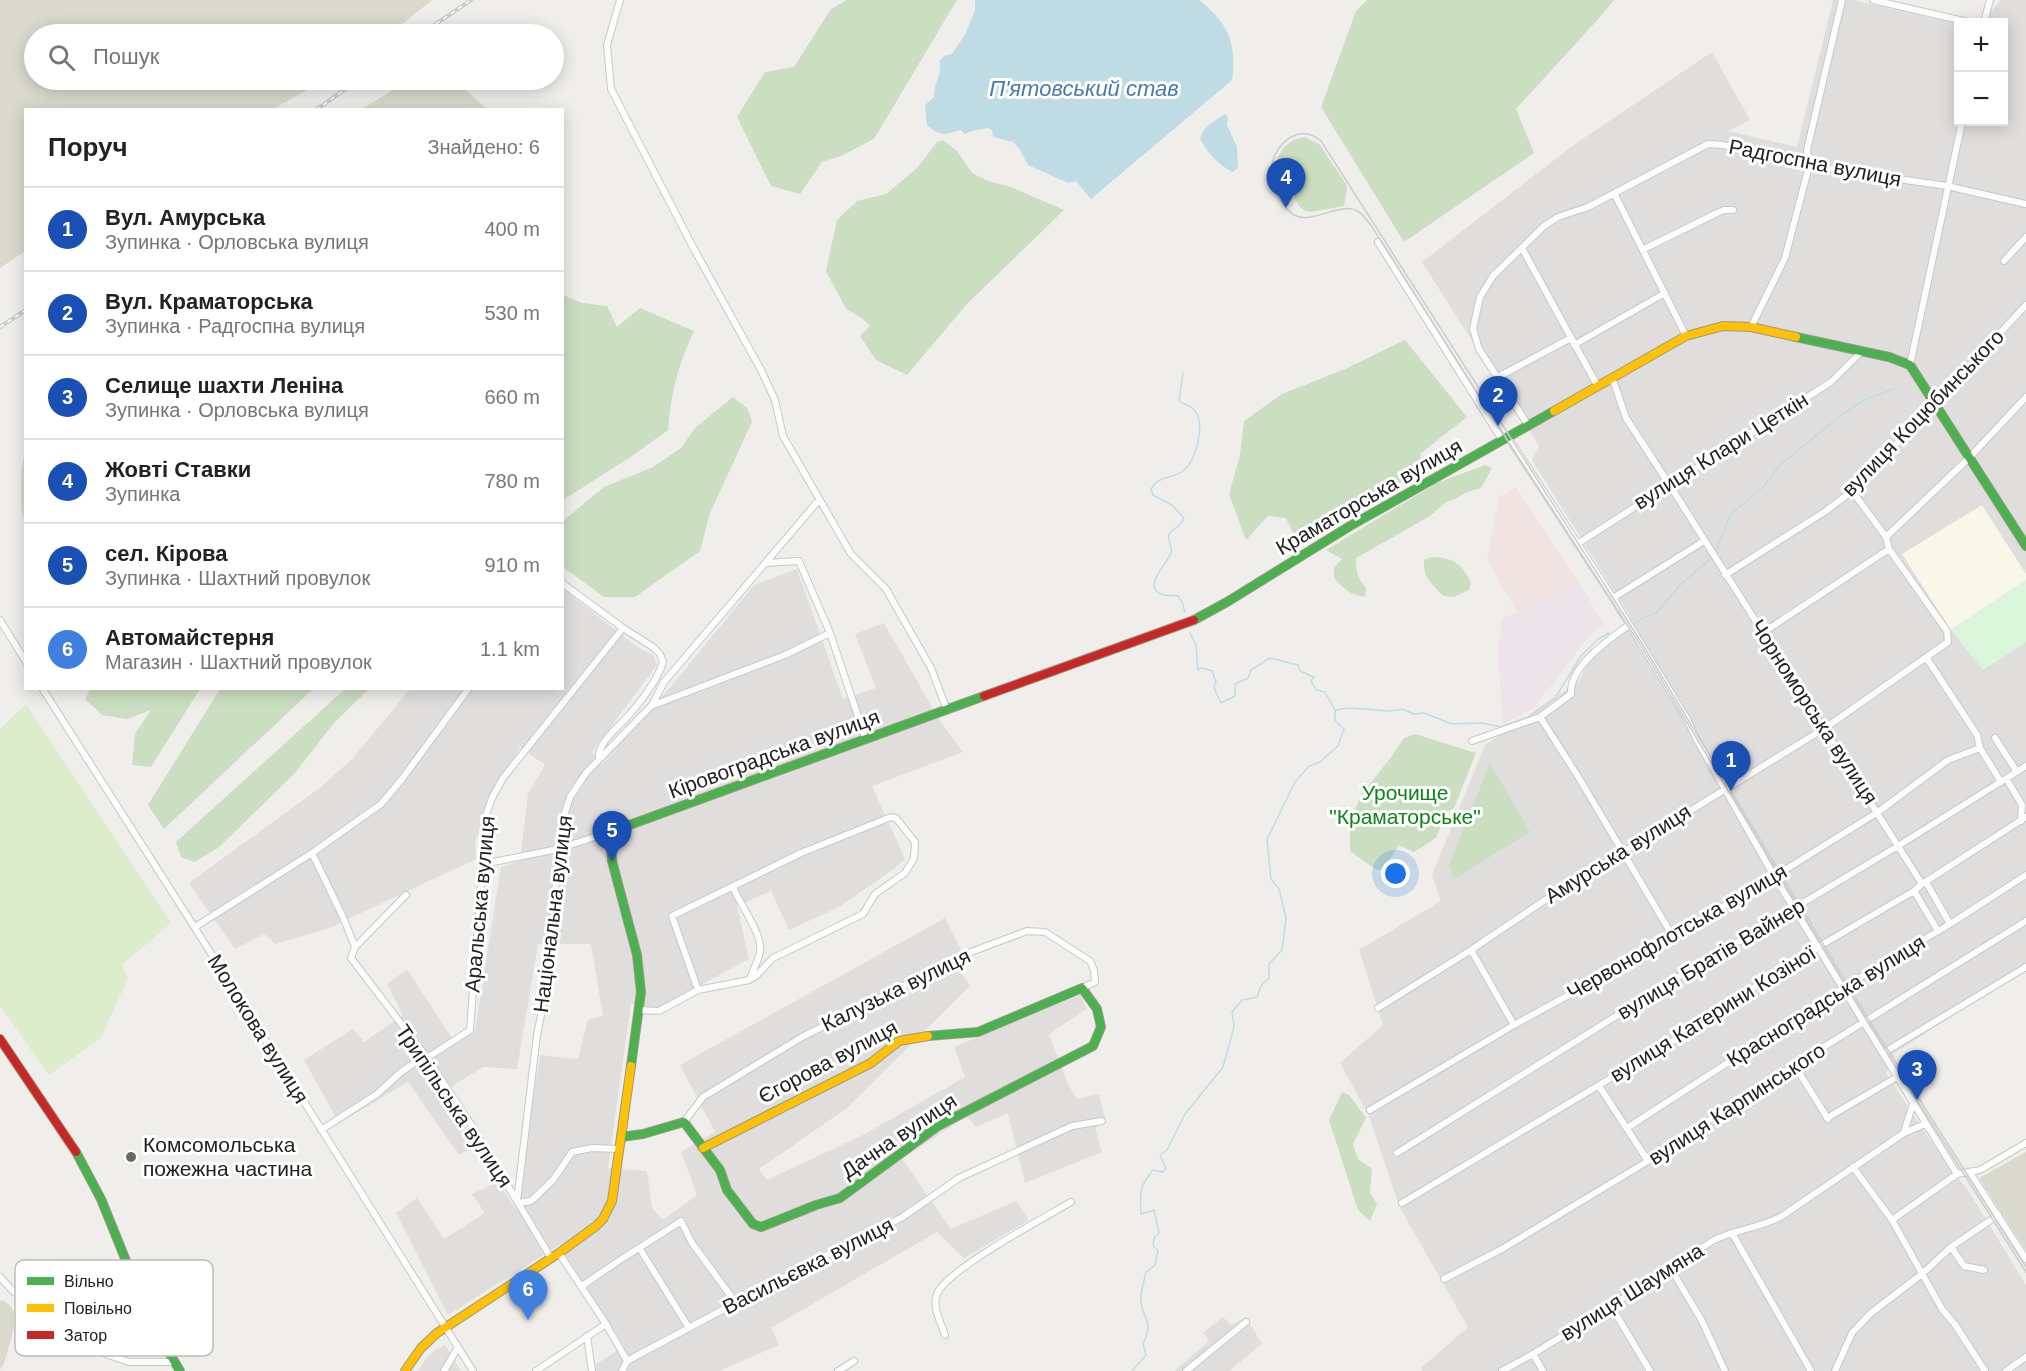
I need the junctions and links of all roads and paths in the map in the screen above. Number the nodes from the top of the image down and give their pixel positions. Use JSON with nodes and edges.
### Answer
{"nodes":[{"id":1,"x":620,"y":0,"type":"edge"},
{"id":2,"x":1842,"y":0,"type":"edge"},
{"id":3,"x":1873,"y":0,"type":"edge"},
{"id":4,"x":1990,"y":0,"type":"edge"},
{"id":5,"x":1985,"y":18,"type":"edge"},
{"id":6,"x":1954,"y":19,"type":"edge"},
{"id":7,"x":1961,"y":126,"type":"edge"},
{"id":8,"x":1809,"y":166,"type":"junction"},
{"id":9,"x":1947,"y":186,"type":"junction"},
{"id":10,"x":1614,"y":193,"type":"junction"},
{"id":11,"x":2026,"y":204,"type":"edge"},
{"id":12,"x":1732,"y":210,"type":"dead end"},
{"id":13,"x":2026,"y":237,"type":"edge"},
{"id":14,"x":1378,"y":242,"type":"dead end"},
{"id":15,"x":1522,"y":248,"type":"junction"},
{"id":16,"x":1644,"y":249,"type":"junction"},
{"id":17,"x":2004,"y":261,"type":"dead end"},
{"id":18,"x":1665,"y":293,"type":"junction"},
{"id":19,"x":2026,"y":305,"type":"edge"},
{"id":20,"x":1751,"y":327,"type":"junction"},
{"id":21,"x":1686,"y":336,"type":"junction"},
{"id":22,"x":1572,"y":341,"type":"junction"},
{"id":23,"x":1860,"y":352,"type":"junction"},
{"id":24,"x":1910,"y":365,"type":"junction"},
{"id":25,"x":1498,"y":377,"type":"junction"},
{"id":26,"x":1612,"y":377,"type":"junction"},
{"id":27,"x":1597,"y":385,"type":"junction"},
{"id":28,"x":2026,"y":397,"type":"edge"},
{"id":29,"x":1934,"y":403,"type":"junction"},
{"id":30,"x":1528,"y":425,"type":"junction"},
{"id":31,"x":1505,"y":438,"type":"junction"},
{"id":32,"x":1969,"y":458,"type":"junction"},
{"id":33,"x":1669,"y":484,"type":"junction"},
{"id":34,"x":1852,"y":491,"type":"junction"},
{"id":35,"x":819,"y":500,"type":"junction"},
{"id":36,"x":1886,"y":537,"type":"junction"},
{"id":37,"x":1704,"y":541,"type":"junction"},
{"id":38,"x":2025,"y":543,"type":"edge"},
{"id":39,"x":1577,"y":544,"type":"junction"},
{"id":40,"x":1889,"y":549,"type":"junction"},
{"id":41,"x":766,"y":563,"type":"junction"},
{"id":42,"x":1725,"y":575,"type":"junction"},
{"id":43,"x":564,"y":584,"type":"edge"},
{"id":44,"x":1613,"y":598,"type":"junction"},
{"id":45,"x":0,"y":620,"type":"edge"},
{"id":46,"x":1629,"y":625,"type":"junction"},
{"id":47,"x":623,"y":628,"type":"junction"},
{"id":48,"x":1764,"y":632,"type":"junction"},
{"id":49,"x":830,"y":633,"type":"junction"},
{"id":50,"x":1926,"y":657,"type":"junction"},
{"id":51,"x":24,"y":659,"type":"edge"},
{"id":52,"x":43,"y":690,"type":"edge"},
{"id":53,"x":468,"y":690,"type":"edge"},
{"id":54,"x":651,"y":706,"type":"junction"},
{"id":55,"x":947,"y":710,"type":"junction"},
{"id":56,"x":1540,"y":717,"type":"junction"},
{"id":57,"x":1825,"y":728,"type":"junction"},
{"id":58,"x":1995,"y":738,"type":"dead end"},
{"id":59,"x":866,"y":740,"type":"junction"},
{"id":60,"x":1472,"y":741,"type":"dead end"},
{"id":61,"x":1980,"y":748,"type":"junction"},
{"id":62,"x":599,"y":759,"type":"junction"},
{"id":63,"x":2026,"y":766,"type":"edge"},
{"id":64,"x":2017,"y":772,"type":"junction"},
{"id":65,"x":2004,"y":781,"type":"junction"},
{"id":66,"x":1725,"y":788,"type":"junction"},
{"id":67,"x":1878,"y":812,"type":"junction"},
{"id":68,"x":2023,"y":819,"type":"edge"},
{"id":69,"x":613,"y":831,"type":"junction"},
{"id":70,"x":1898,"y":846,"type":"junction"},
{"id":71,"x":558,"y":849,"type":"junction"},
{"id":72,"x":1623,"y":852,"type":"junction"},
{"id":73,"x":312,"y":853,"type":"junction"},
{"id":74,"x":483,"y":864,"type":"junction"},
{"id":75,"x":2026,"y":875,"type":"edge"},
{"id":76,"x":1774,"y":876,"type":"junction"},
{"id":77,"x":1924,"y":883,"type":"junction"},
{"id":78,"x":733,"y":887,"type":"junction"},
{"id":79,"x":1914,"y":891,"type":"junction"},
{"id":80,"x":406,"y":895,"type":"dead end"},
{"id":81,"x":1793,"y":909,"type":"junction"},
{"id":82,"x":2026,"y":921,"type":"edge"},
{"id":83,"x":1950,"y":924,"type":"junction"},
{"id":84,"x":195,"y":927,"type":"junction"},
{"id":85,"x":1938,"y":931,"type":"junction"},
{"id":86,"x":1672,"y":935,"type":"junction"},
{"id":87,"x":355,"y":947,"type":"junction"},
{"id":88,"x":1818,"y":947,"type":"junction"},
{"id":89,"x":1471,"y":950,"type":"junction"},
{"id":90,"x":2026,"y":967,"type":"edge"},
{"id":91,"x":749,"y":980,"type":"junction"},
{"id":92,"x":1082,"y":988,"type":"junction"},
{"id":93,"x":1843,"y":988,"type":"junction"},
{"id":94,"x":698,"y":990,"type":"junction"},
{"id":95,"x":1378,"y":1008,"type":"dead end"},
{"id":96,"x":639,"y":1010,"type":"junction"},
{"id":97,"x":1864,"y":1023,"type":"junction"},
{"id":98,"x":1514,"y":1025,"type":"junction"},
{"id":99,"x":0,"y":1039,"type":"edge"},
{"id":100,"x":1883,"y":1053,"type":"junction"},
{"id":101,"x":426,"y":1057,"type":"junction"},
{"id":102,"x":1795,"y":1066,"type":"junction"},
{"id":103,"x":1897,"y":1077,"type":"junction"},
{"id":104,"x":1599,"y":1086,"type":"junction"},
{"id":105,"x":1913,"y":1104,"type":"junction"},
{"id":106,"x":1370,"y":1110,"type":"dead end"},
{"id":107,"x":1102,"y":1121,"type":"dead end"},
{"id":108,"x":684,"y":1122,"type":"junction"},
{"id":109,"x":1925,"y":1124,"type":"junction"},
{"id":110,"x":1627,"y":1128,"type":"junction"},
{"id":111,"x":321,"y":1130,"type":"junction"},
{"id":112,"x":1904,"y":1133,"type":"junction"},
{"id":113,"x":621,"y":1137,"type":"junction"},
{"id":114,"x":2026,"y":1143,"type":"edge"},
{"id":115,"x":703,"y":1148,"type":"junction"},
{"id":116,"x":619,"y":1149,"type":"junction"},
{"id":117,"x":1397,"y":1154,"type":"dead end"},
{"id":118,"x":1648,"y":1161,"type":"junction"},
{"id":119,"x":1853,"y":1167,"type":"junction"},
{"id":120,"x":1970,"y":1173,"type":"junction"},
{"id":121,"x":1957,"y":1174,"type":"junction"},
{"id":122,"x":518,"y":1202,"type":"junction"},
{"id":123,"x":1071,"y":1202,"type":"dead end"},
{"id":124,"x":1402,"y":1203,"type":"dead end"},
{"id":125,"x":1998,"y":1215,"type":"junction"},
{"id":126,"x":1892,"y":1220,"type":"junction"},
{"id":127,"x":1732,"y":1233,"type":"junction"},
{"id":128,"x":1951,"y":1247,"type":"junction"},
{"id":129,"x":640,"y":1249,"type":"junction"},
{"id":130,"x":555,"y":1255,"type":"junction"},
{"id":131,"x":2026,"y":1259,"type":"edge"},
{"id":132,"x":126,"y":1260,"type":"edge"},
{"id":133,"x":1671,"y":1269,"type":"junction"},
{"id":134,"x":1984,"y":1270,"type":"dead end"},
{"id":135,"x":1922,"y":1274,"type":"junction"},
{"id":136,"x":0,"y":1277,"type":"edge"},
{"id":137,"x":1444,"y":1279,"type":"dead end"},
{"id":138,"x":581,"y":1287,"type":"junction"},
{"id":139,"x":15,"y":1293,"type":"edge"},
{"id":140,"x":736,"y":1303,"type":"junction"},
{"id":141,"x":1611,"y":1306,"type":"junction"},
{"id":142,"x":1246,"y":1322,"type":"dead end"},
{"id":143,"x":606,"y":1324,"type":"junction"},
{"id":144,"x":445,"y":1327,"type":"junction"},
{"id":145,"x":689,"y":1328,"type":"junction"},
{"id":146,"x":945,"y":1335,"type":"dead end"},
{"id":147,"x":587,"y":1336,"type":"junction"},
{"id":148,"x":458,"y":1347,"type":"junction"},
{"id":149,"x":1533,"y":1354,"type":"junction"},
{"id":150,"x":111,"y":1356,"type":"edge"},
{"id":151,"x":171,"y":1356,"type":"edge"},
{"id":152,"x":2026,"y":1357,"type":"edge"},
{"id":153,"x":627,"y":1361,"type":"junction"},
{"id":154,"x":855,"y":1361,"type":"dead end"},
{"id":155,"x":174,"y":1362,"type":"junction"},
{"id":156,"x":180,"y":1371,"type":"edge"},
{"id":157,"x":405,"y":1371,"type":"edge"},
{"id":158,"x":444,"y":1371,"type":"edge"},
{"id":159,"x":473,"y":1371,"type":"edge"},
{"id":160,"x":536,"y":1371,"type":"edge"},
{"id":161,"x":592,"y":1371,"type":"edge"},
{"id":162,"x":622,"y":1371,"type":"edge"},
{"id":163,"x":838,"y":1371,"type":"edge"},
{"id":164,"x":1186,"y":1371,"type":"edge"},
{"id":165,"x":1502,"y":1371,"type":"edge"},
{"id":166,"x":1543,"y":1371,"type":"edge"},
{"id":167,"x":1650,"y":1371,"type":"edge"},
{"id":168,"x":1725,"y":1371,"type":"edge"},
{"id":169,"x":1811,"y":1371,"type":"edge"},
{"id":170,"x":1834,"y":1371,"type":"edge"},
{"id":171,"x":1985,"y":1371,"type":"edge"},
{"id":172,"x":2006,"y":1371,"type":"edge"}],
"edges":[{"from":1,"to":35,"type":"street"},
{"from":2,"to":8,"type":"street"},
{"from":3,"to":6,"type":"street"},
{"from":4,"to":5,"type":"street"},
{"from":7,"to":9,"type":"street"},
{"from":8,"to":9,"type":"street","name":"Радгоспна вулиця"},
{"from":8,"to":10,"type":"street","name":"Радгоспна вулиця"},
{"from":8,"to":20,"type":"street"},
{"from":9,"to":11,"type":"street","name":"Радгоспна вулиця"},
{"from":9,"to":24,"type":"street"},
{"from":10,"to":15,"type":"street","name":"Радгоспна вулиця"},
{"from":10,"to":16,"type":"street"},
{"from":12,"to":16,"type":"street"},
{"from":13,"to":17,"type":"street"},
{"from":14,"to":31,"type":"street"},
{"from":15,"to":22,"type":"street"},
{"from":15,"to":25,"type":"street","name":"Радгоспна вулиця"},
{"from":16,"to":18,"type":"street"},
{"from":18,"to":21,"type":"street"},
{"from":18,"to":22,"type":"street"},
{"from":19,"to":29,"type":"street","name":"вулиця Коцюбинського"},
{"from":20,"to":21,"type":"street","name":"Краматорська вулиця"},
{"from":20,"to":23,"type":"street","name":"Краматорська вулиця"},
{"from":21,"to":26,"type":"street","name":"Краматорська вулиця"},
{"from":22,"to":25,"type":"street"},
{"from":22,"to":27,"type":"street"},
{"from":23,"to":24,"type":"street","name":"Краматорська вулиця"},
{"from":23,"to":33,"type":"street","name":"вулиця Клари Цеткін"},
{"from":24,"to":29,"type":"street"},
{"from":25,"to":30,"type":"street","name":"Радгоспна вулиця"},
{"from":26,"to":27,"type":"street","name":"Краматорська вулиця"},
{"from":26,"to":33,"type":"street","name":"Чорноморська вулиця"},
{"from":27,"to":30,"type":"street","name":"Краматорська вулиця"},
{"from":28,"to":32,"type":"street"},
{"from":29,"to":32,"type":"street"},
{"from":29,"to":34,"type":"street","name":"вулиця Коцюбинського"},
{"from":30,"to":31,"type":"street","name":"Краматорська вулиця"},
{"from":31,"to":39,"type":"street"},
{"from":31,"to":55,"type":"street","name":"Краматорська вулиця"},
{"from":32,"to":36,"type":"street"},
{"from":32,"to":38,"type":"street"},
{"from":33,"to":37,"type":"street","name":"Чорноморська вулиця"},
{"from":33,"to":39,"type":"street","name":"вулиця Клари Цеткін"},
{"from":34,"to":36,"type":"street"},
{"from":34,"to":42,"type":"street","name":"вулиця Коцюбинського"},
{"from":35,"to":41,"type":"street"},
{"from":35,"to":55,"type":"street"},
{"from":36,"to":40,"type":"street"},
{"from":37,"to":42,"type":"street","name":"Чорноморська вулиця"},
{"from":37,"to":44,"type":"street"},
{"from":39,"to":44,"type":"street"},
{"from":40,"to":48,"type":"street"},
{"from":40,"to":50,"type":"street","name":"Амурська вулиця"},
{"from":41,"to":49,"type":"street"},
{"from":41,"to":54,"type":"street"},
{"from":42,"to":48,"type":"street","name":"Чорноморська вулиця"},
{"from":43,"to":47,"type":"street"},
{"from":44,"to":46,"type":"street"},
{"from":45,"to":51,"type":"street"},
{"from":46,"to":56,"type":"street"},
{"from":46,"to":66,"type":"street"},
{"from":47,"to":62,"type":"street"},
{"from":47,"to":74,"type":"street","name":"Аральська вулиця"},
{"from":48,"to":57,"type":"street","name":"Чорноморська вулиця"},
{"from":49,"to":54,"type":"street","name":"Національна вулиця"},
{"from":49,"to":59,"type":"street"},
{"from":50,"to":57,"type":"street","name":"Амурська вулиця"},
{"from":50,"to":61,"type":"street"},
{"from":52,"to":84,"type":"street","name":"Молокова вулиця"},
{"from":53,"to":73,"type":"street"},
{"from":54,"to":62,"type":"street","name":"Національна вулиця"},
{"from":55,"to":59,"type":"street","name":"Кіровоградська вулиця"},
{"from":56,"to":60,"type":"street"},
{"from":56,"to":72,"type":"street"},
{"from":57,"to":66,"type":"street","name":"Амурська вулиця"},
{"from":57,"to":67,"type":"street","name":"Чорноморська вулиця"},
{"from":58,"to":64,"type":"street"},
{"from":59,"to":69,"type":"street","name":"Кіровоградська вулиця"},
{"from":61,"to":65,"type":"street"},
{"from":61,"to":67,"type":"street","name":"Червонофлотська вулиця"},
{"from":62,"to":71,"type":"street","name":"Національна вулиця"},
{"from":63,"to":64,"type":"street","name":"вулиця Братів Вайнер"},
{"from":64,"to":65,"type":"street","name":"вулиця Братів Вайнер"},
{"from":65,"to":68,"type":"street"},
{"from":65,"to":70,"type":"street","name":"вулиця Братів Вайнер"},
{"from":66,"to":72,"type":"street","name":"Амурська вулиця"},
{"from":66,"to":76,"type":"street"},
{"from":67,"to":70,"type":"street","name":"Чорноморська вулиця"},
{"from":67,"to":76,"type":"street","name":"Червонофлотська вулиця"},
{"from":68,"to":77,"type":"street","name":"вулиця Катерини Козіної"},
{"from":69,"to":71,"type":"street"},
{"from":69,"to":96,"type":"street"},
{"from":70,"to":77,"type":"street","name":"Чорноморська вулиця"},
{"from":70,"to":81,"type":"street","name":"вулиця Братів Вайнер"},
{"from":71,"to":74,"type":"street"},
{"from":71,"to":122,"type":"street","name":"Національна вулиця"},
{"from":72,"to":86,"type":"street"},
{"from":72,"to":89,"type":"street","name":"Амурська вулиця"},
{"from":73,"to":84,"type":"street"},
{"from":73,"to":87,"type":"street"},
{"from":74,"to":101,"type":"street","name":"Аральська вулиця"},
{"from":75,"to":83,"type":"street","name":"Красноградська вулиця"},
{"from":76,"to":81,"type":"street"},
{"from":76,"to":86,"type":"street","name":"Червонофлотська вулиця"},
{"from":77,"to":79,"type":"street","name":"вулиця Катерини Козіної"},
{"from":77,"to":83,"type":"street","name":"Чорноморська вулиця"},
{"from":78,"to":91,"type":"street"},
{"from":78,"to":91,"type":"street"},
{"from":78,"to":94,"type":"street"},
{"from":79,"to":85,"type":"street"},
{"from":79,"to":88,"type":"street","name":"вулиця Катерини Козіної"},
{"from":80,"to":87,"type":"street"},
{"from":81,"to":88,"type":"street"},
{"from":81,"to":117,"type":"street","name":"вулиця Братів Вайнер"},
{"from":82,"to":97,"type":"street","name":"вулиця Карпинського"},
{"from":83,"to":85,"type":"street","name":"Красноградська вулиця"},
{"from":84,"to":111,"type":"street","name":"Молокова вулиця"},
{"from":85,"to":93,"type":"street","name":"Красноградська вулиця"},
{"from":86,"to":98,"type":"street","name":"Червонофлотська вулиця"},
{"from":87,"to":101,"type":"street","name":"Трипільська вулиця"},
{"from":88,"to":93,"type":"street"},
{"from":88,"to":104,"type":"street","name":"вулиця Катерини Козіної"},
{"from":89,"to":95,"type":"street","name":"Амурська вулиця"},
{"from":89,"to":98,"type":"street"},
{"from":90,"to":100,"type":"street"},
{"from":91,"to":94,"type":"street"},
{"from":92,"to":108,"type":"street","name":"Калузька вулиця"},
{"from":92,"to":115,"type":"street","name":"Єгорова вулиця"},
{"from":92,"to":115,"type":"street","name":"Дачна вулиця"},
{"from":93,"to":97,"type":"street"},
{"from":93,"to":110,"type":"street","name":"Красноградська вулиця"},
{"from":94,"to":96,"type":"street"},
{"from":96,"to":113,"type":"street"},
{"from":97,"to":100,"type":"street"},
{"from":97,"to":102,"type":"street","name":"вулиця Карпинського"},
{"from":98,"to":106,"type":"street","name":"Червонофлотська вулиця"},
{"from":99,"to":132,"type":"street"},
{"from":100,"to":103,"type":"street"},
{"from":101,"to":111,"type":"street"},
{"from":101,"to":122,"type":"street","name":"Трипільська вулиця"},
{"from":102,"to":103,"type":"street"},
{"from":102,"to":118,"type":"street","name":"вулиця Карпинського"},
{"from":103,"to":105,"type":"street"},
{"from":104,"to":110,"type":"street"},
{"from":104,"to":124,"type":"street","name":"вулиця Катерини Козіної"},
{"from":105,"to":109,"type":"street"},
{"from":105,"to":112,"type":"street"},
{"from":107,"to":140,"type":"street","name":"Васильєвка вулиця"},
{"from":108,"to":113,"type":"street"},
{"from":108,"to":115,"type":"street"},
{"from":109,"to":112,"type":"street","name":"вулиця Шаумяна"},
{"from":109,"to":121,"type":"street"},
{"from":110,"to":118,"type":"street"},
{"from":111,"to":144,"type":"street","name":"Молокова вулиця"},
{"from":112,"to":119,"type":"street","name":"вулиця Шаумяна"},
{"from":113,"to":116,"type":"street"},
{"from":114,"to":120,"type":"street"},
{"from":116,"to":122,"type":"street"},
{"from":116,"to":130,"type":"street"},
{"from":118,"to":137,"type":"street","name":"вулиця Карпинського"},
{"from":119,"to":126,"type":"street"},
{"from":119,"to":127,"type":"street","name":"вулиця Шаумяна"},
{"from":120,"to":121,"type":"street"},
{"from":120,"to":125,"type":"street"},
{"from":121,"to":126,"type":"street"},
{"from":122,"to":130,"type":"street","name":"Трипільська вулиця"},
{"from":123,"to":146,"type":"street"},
{"from":125,"to":128,"type":"street"},
{"from":125,"to":131,"type":"street"},
{"from":126,"to":135,"type":"street"},
{"from":127,"to":133,"type":"street","name":"вулиця Шаумяна"},
{"from":127,"to":169,"type":"street"},
{"from":128,"to":134,"type":"street"},
{"from":128,"to":135,"type":"street"},
{"from":129,"to":138,"type":"street"},
{"from":129,"to":140,"type":"street"},
{"from":129,"to":145,"type":"street"},
{"from":130,"to":138,"type":"street"},
{"from":130,"to":144,"type":"street"},
{"from":133,"to":141,"type":"street","name":"вулиця Шаумяна"},
{"from":133,"to":168,"type":"street"},
{"from":135,"to":170,"type":"street"},
{"from":135,"to":171,"type":"street"},
{"from":136,"to":139,"type":"street"},
{"from":138,"to":143,"type":"street"},
{"from":140,"to":145,"type":"street","name":"Васильєвка вулиця"},
{"from":141,"to":149,"type":"street","name":"вулиця Шаумяна"},
{"from":141,"to":167,"type":"street"},
{"from":142,"to":164,"type":"street"},
{"from":143,"to":147,"type":"street"},
{"from":143,"to":153,"type":"street"},
{"from":144,"to":148,"type":"street","name":"Молокова вулиця"},
{"from":144,"to":157,"type":"street"},
{"from":145,"to":153,"type":"street","name":"Васильєвка вулиця"},
{"from":147,"to":160,"type":"street"},
{"from":147,"to":161,"type":"street"},
{"from":148,"to":158,"type":"street"},
{"from":148,"to":159,"type":"street","name":"Молокова вулиця"},
{"from":149,"to":165,"type":"street","name":"вулиця Шаумяна"},
{"from":149,"to":166,"type":"street"},
{"from":150,"to":155,"type":"street"},
{"from":151,"to":155,"type":"street"},
{"from":152,"to":172,"type":"street"},
{"from":153,"to":162,"type":"street"},
{"from":154,"to":163,"type":"street"},
{"from":155,"to":156,"type":"street"}]}
